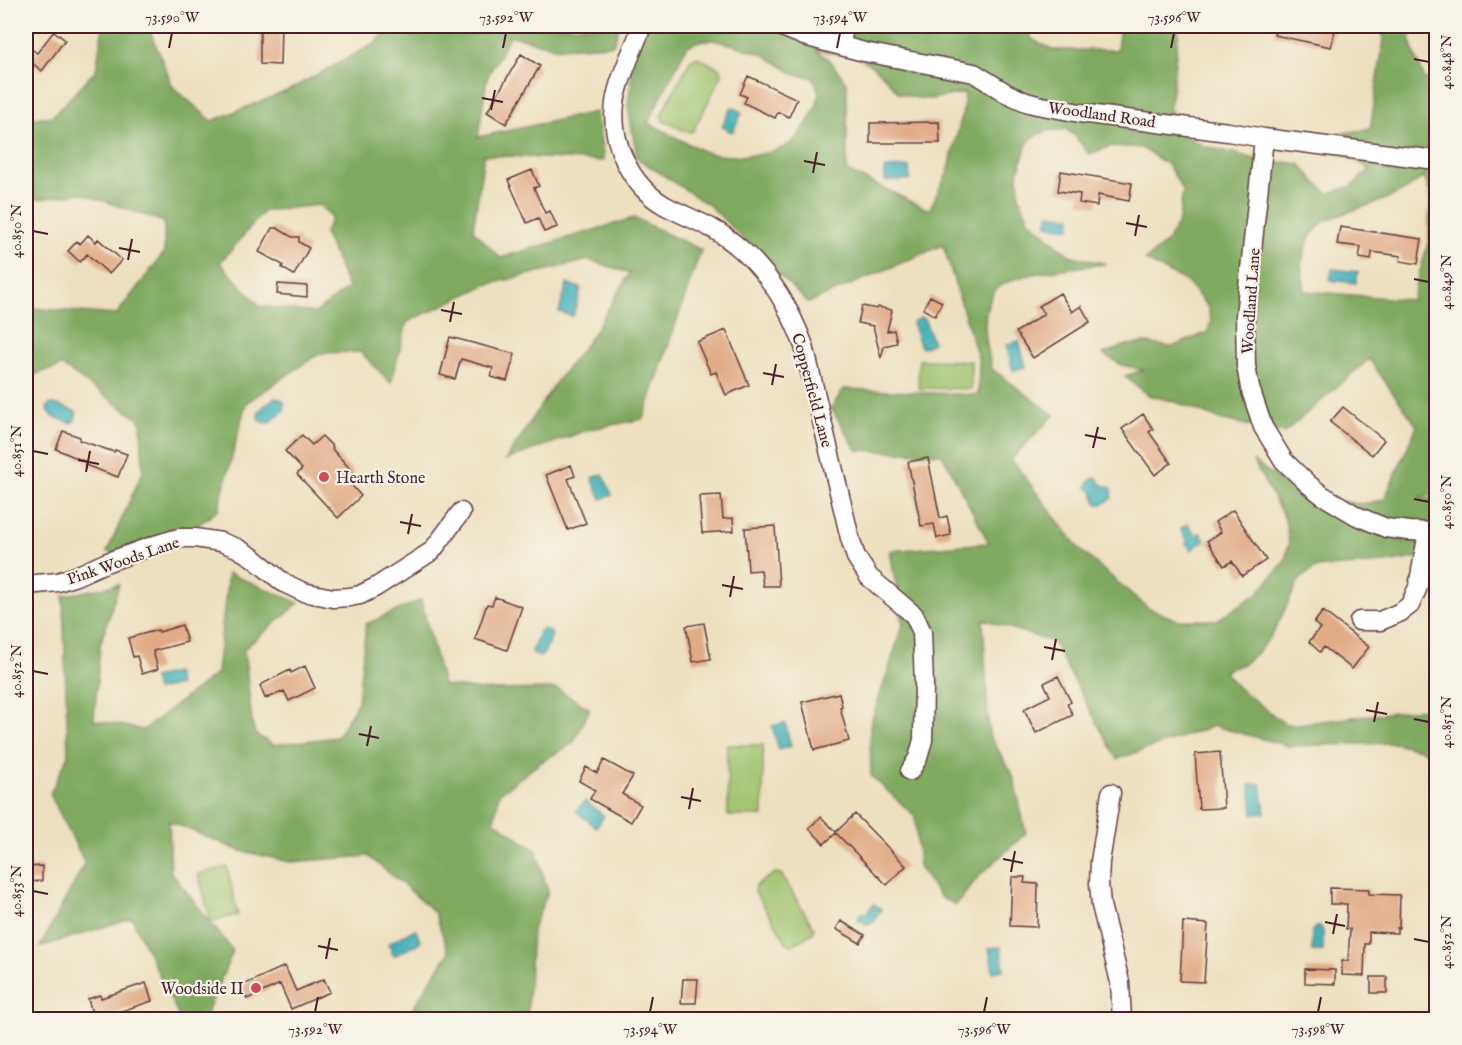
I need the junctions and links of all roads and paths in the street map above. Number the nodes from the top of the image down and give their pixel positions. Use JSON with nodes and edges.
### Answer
{"nodes":[{"id":1,"x":642,"y":26,"type":"edge"},
{"id":2,"x":780,"y":26,"type":"edge"},
{"id":3,"x":844,"y":26,"type":"edge"},
{"id":4,"x":841,"y":45,"type":"junction"},
{"id":5,"x":1264,"y":138,"type":"junction"},
{"id":6,"x":1437,"y":160,"type":"edge"},
{"id":7,"x":461,"y":513,"type":"dead end"},
{"id":8,"x":1432,"y":532,"type":"edge"},
{"id":9,"x":26,"y":585,"type":"edge"},
{"id":10,"x":1359,"y":621,"type":"dead end"},
{"id":11,"x":910,"y":771,"type":"dead end"},
{"id":12,"x":1111,"y":793,"type":"dead end"},
{"id":13,"x":1122,"y":1020,"type":"edge"}],
"edges":[{"from":1,"to":11,"type":"street","name":"Copperfield Lane"},
{"from":2,"to":4,"type":"street","name":"Woodland Road"},
{"from":3,"to":4,"type":"street"},
{"from":4,"to":5,"type":"street","name":"Woodland Road"},
{"from":5,"to":6,"type":"street","name":"Woodland Road"},
{"from":5,"to":8,"type":"street","name":"Woodland Lane"},
{"from":7,"to":9,"type":"street","name":"Pink Woods Lane"},
{"from":8,"to":10,"type":"street"},
{"from":12,"to":13,"type":"street"}]}
